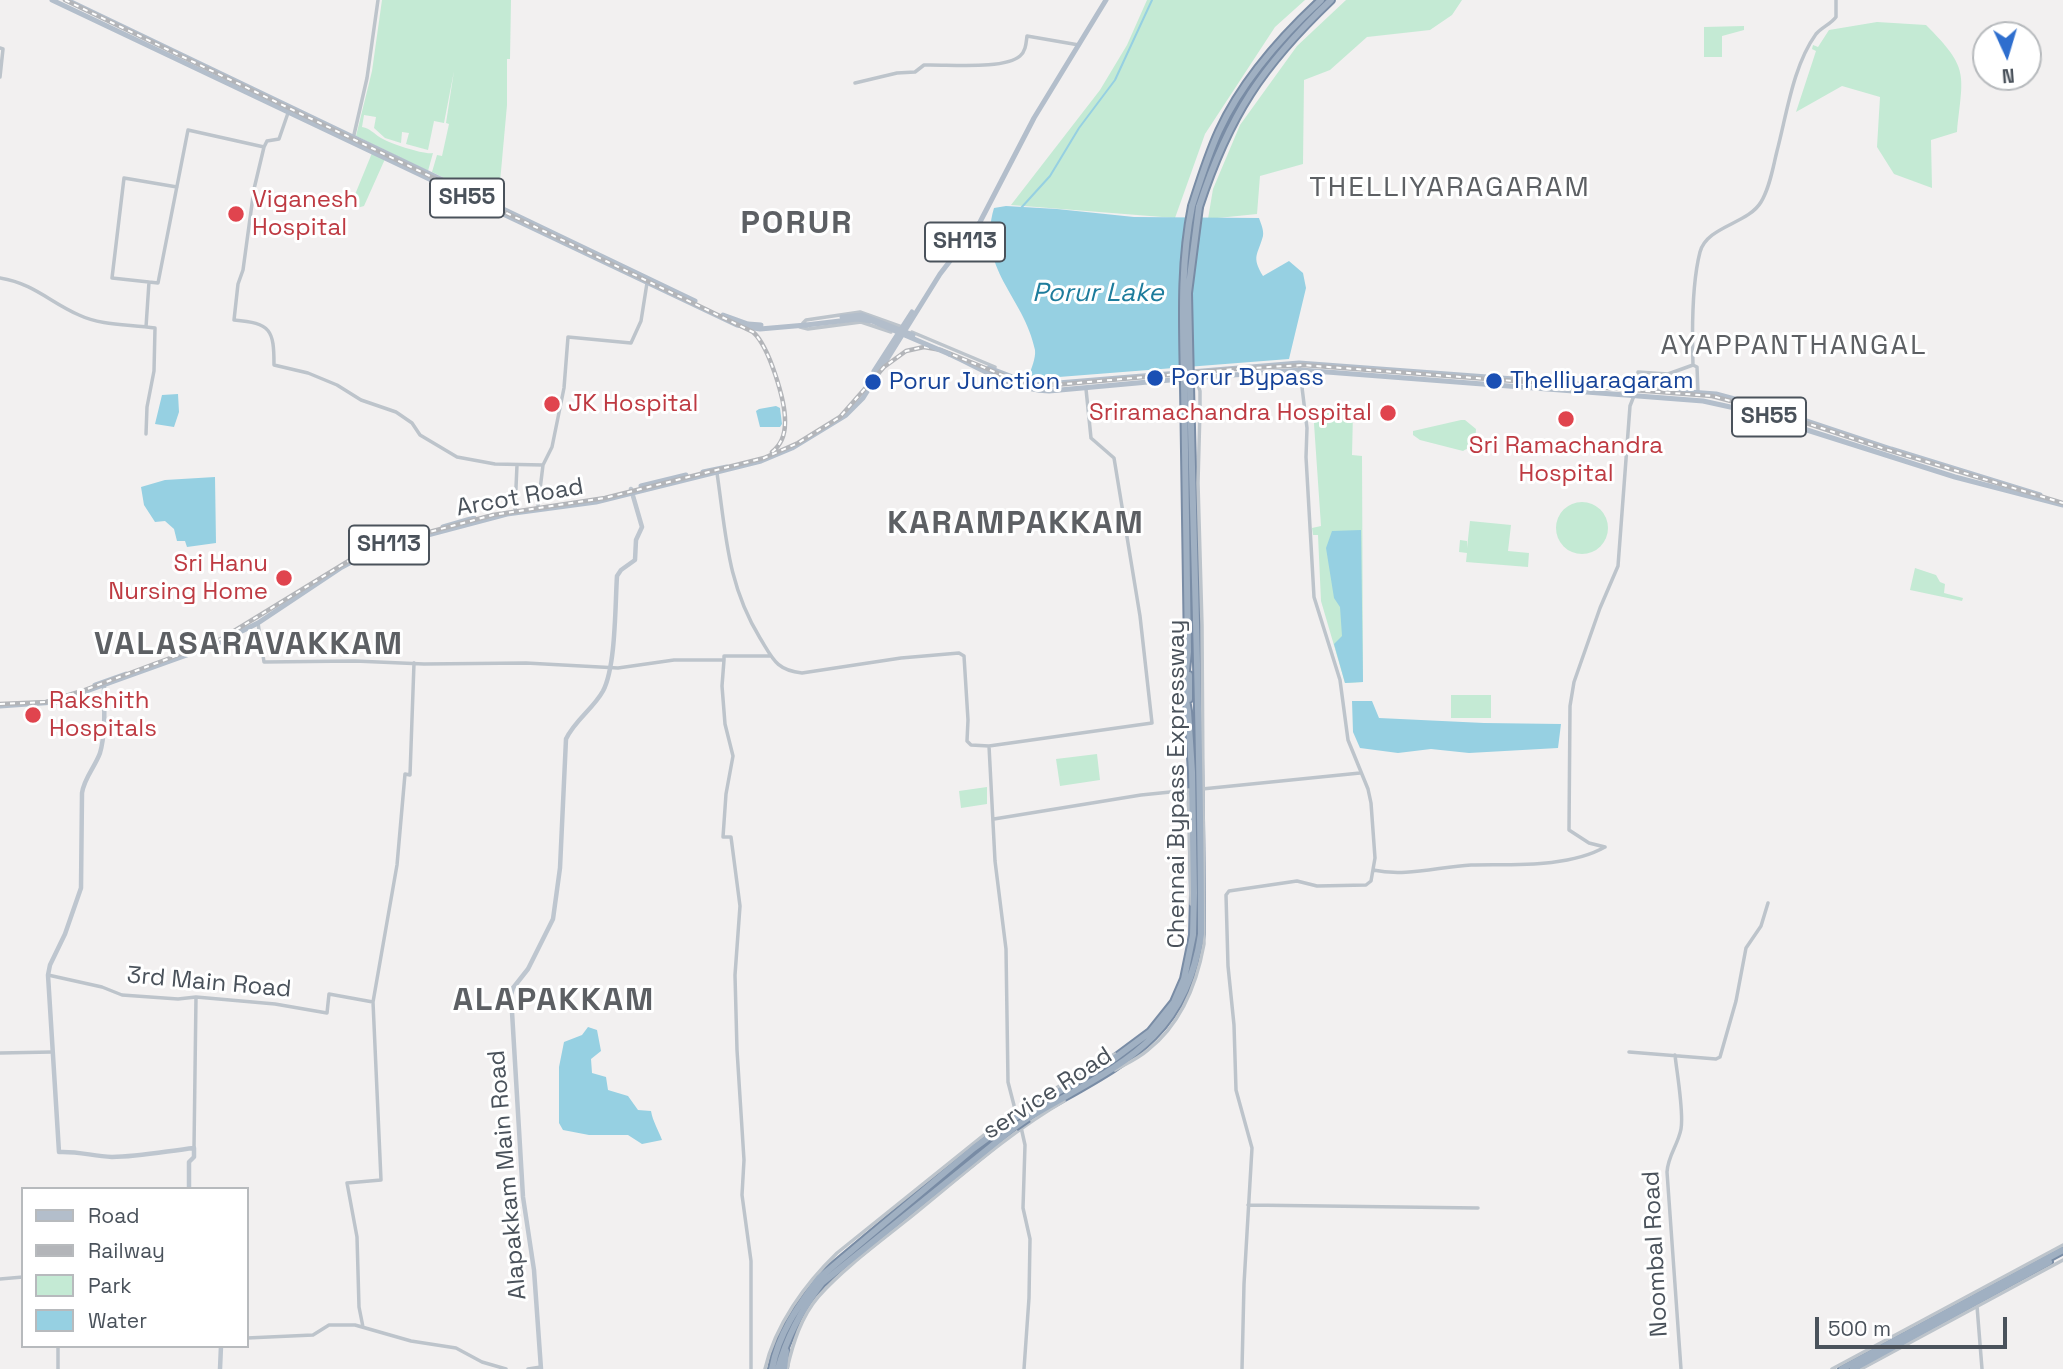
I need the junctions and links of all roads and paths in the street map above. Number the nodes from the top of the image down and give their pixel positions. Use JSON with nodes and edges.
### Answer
{"nodes":[{"id":1,"x":51,"y":0,"type":"edge"},
{"id":2,"x":67,"y":0,"type":"edge"},
{"id":3,"x":378,"y":0,"type":"edge"},
{"id":4,"x":1105,"y":0,"type":"edge"},
{"id":5,"x":1321,"y":0,"type":"edge"},
{"id":6,"x":1331,"y":0,"type":"edge"},
{"id":7,"x":1836,"y":0,"type":"edge"},
{"id":8,"x":1077,"y":45,"type":"junction"},
{"id":9,"x":0,"y":48,"type":"edge"},
{"id":10,"x":0,"y":77,"type":"edge"},
{"id":11,"x":855,"y":83,"type":"dead end"},
{"id":12,"x":288,"y":113,"type":"junction"},
{"id":13,"x":299,"y":114,"type":"junction"},
{"id":14,"x":353,"y":140,"type":"junction"},
{"id":15,"x":264,"y":147,"type":"junction"},
{"id":16,"x":177,"y":187,"type":"junction"},
{"id":17,"x":1195,"y":206,"type":"junction"},
{"id":18,"x":0,"y":278,"type":"edge"},
{"id":19,"x":149,"y":282,"type":"junction"},
{"id":20,"x":649,"y":282,"type":"junction"},
{"id":21,"x":886,"y":320,"type":"junction"},
{"id":22,"x":804,"y":324,"type":"junction"},
{"id":23,"x":146,"y":327,"type":"junction"},
{"id":24,"x":882,"y":328,"type":"junction"},
{"id":25,"x":904,"y":328,"type":"junction"},
{"id":26,"x":899,"y":335,"type":"junction"},
{"id":27,"x":923,"y":337,"type":"junction"},
{"id":28,"x":920,"y":344,"type":"junction"},
{"id":29,"x":1299,"y":363,"type":"junction"},
{"id":30,"x":1693,"y":365,"type":"junction"},
{"id":31,"x":1194,"y":370,"type":"junction"},
{"id":32,"x":1301,"y":370,"type":"junction"},
{"id":33,"x":995,"y":373,"type":"junction"},
{"id":34,"x":1190,"y":382,"type":"junction"},
{"id":35,"x":1086,"y":388,"type":"junction"},
{"id":36,"x":1637,"y":388,"type":"junction"},
{"id":37,"x":1698,"y":392,"type":"junction"},
{"id":38,"x":1632,"y":396,"type":"junction"},
{"id":39,"x":146,"y":434,"type":"dead end"},
{"id":40,"x":802,"y":441,"type":"junction"},
{"id":41,"x":517,"y":465,"type":"junction"},
{"id":42,"x":543,"y":465,"type":"junction"},
{"id":43,"x":1958,"y":469,"type":"junction"},
{"id":44,"x":717,"y":473,"type":"junction"},
{"id":45,"x":1955,"y":477,"type":"junction"},
{"id":46,"x":630,"y":491,"type":"junction"},
{"id":47,"x":2063,"y":504,"type":"edge"},
{"id":48,"x":538,"y":506,"type":"junction"},
{"id":49,"x":515,"y":510,"type":"junction"},
{"id":50,"x":364,"y":553,"type":"junction"},
{"id":51,"x":258,"y":622,"type":"junction"},
{"id":52,"x":770,"y":656,"type":"junction"},
{"id":53,"x":1192,"y":657,"type":"junction"},
{"id":54,"x":724,"y":660,"type":"junction"},
{"id":55,"x":414,"y":663,"type":"junction"},
{"id":56,"x":609,"y":668,"type":"junction"},
{"id":57,"x":124,"y":677,"type":"junction"},
{"id":58,"x":104,"y":686,"type":"junction"},
{"id":59,"x":79,"y":693,"type":"junction"},
{"id":60,"x":0,"y":705,"type":"edge"},
{"id":61,"x":1188,"y":711,"type":"junction"},
{"id":62,"x":1198,"y":711,"type":"junction"},
{"id":63,"x":989,"y":746,"type":"junction"},
{"id":64,"x":1360,"y":773,"type":"junction"},
{"id":65,"x":1196,"y":790,"type":"junction"},
{"id":66,"x":993,"y":820,"type":"junction"},
{"id":67,"x":1373,"y":870,"type":"junction"},
{"id":68,"x":1768,"y":903,"type":"dead end"},
{"id":69,"x":48,"y":975,"type":"junction"},
{"id":70,"x":196,"y":997,"type":"junction"},
{"id":71,"x":373,"y":1002,"type":"junction"},
{"id":72,"x":52,"y":1052,"type":"junction"},
{"id":73,"x":1629,"y":1052,"type":"dead end"},
{"id":74,"x":0,"y":1053,"type":"edge"},
{"id":75,"x":1675,"y":1055,"type":"junction"},
{"id":76,"x":1016,"y":1112,"type":"junction"},
{"id":77,"x":1016,"y":1125,"type":"junction"},
{"id":78,"x":194,"y":1148,"type":"junction"},
{"id":79,"x":189,"y":1187,"type":"edge"},
{"id":80,"x":1248,"y":1205,"type":"junction"},
{"id":81,"x":1478,"y":1208,"type":"dead end"},
{"id":82,"x":2063,"y":1252,"type":"edge"},
{"id":83,"x":21,"y":1277,"type":"edge"},
{"id":84,"x":0,"y":1279,"type":"edge"},
{"id":85,"x":1977,"y":1306,"type":"junction"},
{"id":86,"x":363,"y":1327,"type":"junction"},
{"id":87,"x":791,"y":1329,"type":"junction"},
{"id":88,"x":248,"y":1338,"type":"edge"},
{"id":89,"x":58,"y":1348,"type":"edge"},
{"id":90,"x":221,"y":1348,"type":"edge"},
{"id":91,"x":1861,"y":1364,"type":"edge"},
{"id":92,"x":541,"y":1368,"type":"edge"},
{"id":93,"x":58,"y":1369,"type":"edge"},
{"id":94,"x":220,"y":1369,"type":"edge"},
{"id":95,"x":506,"y":1369,"type":"edge"},
{"id":96,"x":528,"y":1369,"type":"edge"},
{"id":97,"x":751,"y":1369,"type":"edge"},
{"id":98,"x":768,"y":1369,"type":"edge"},
{"id":99,"x":778,"y":1369,"type":"edge"},
{"id":100,"x":785,"y":1369,"type":"edge"},
{"id":101,"x":1024,"y":1369,"type":"edge"},
{"id":102,"x":1242,"y":1369,"type":"edge"},
{"id":103,"x":1681,"y":1369,"type":"edge"},
{"id":104,"x":1832,"y":1369,"type":"edge"},
{"id":105,"x":1842,"y":1369,"type":"edge"},
{"id":106,"x":1853,"y":1369,"type":"edge"},
{"id":107,"x":1982,"y":1369,"type":"edge"}],
"edges":[{"from":1,"to":12,"type":"main road","number":"SH55"},
{"from":2,"to":13,"type":"main road","number":"SH55"},
{"from":3,"to":14,"type":"street"},
{"from":4,"to":8,"type":"main road","number":"SH113"},
{"from":5,"to":17,"type":"highway"},
{"from":6,"to":17,"type":"highway"},
{"from":7,"to":30,"type":"street"},
{"from":8,"to":11,"type":"street"},
{"from":8,"to":25,"type":"main road","number":"SH113"},
{"from":9,"to":10,"type":"street"},
{"from":12,"to":13,"type":"main road","number":"SH55"},
{"from":12,"to":15,"type":"street"},
{"from":13,"to":14,"type":"main road","number":"SH55"},
{"from":14,"to":20,"type":"main road","number":"SH55"},
{"from":15,"to":16,"type":"street"},
{"from":15,"to":41,"type":"street"},
{"from":16,"to":19,"type":"street"},
{"from":16,"to":19,"type":"street"},
{"from":17,"to":34,"type":"highway","name":"Chennai Bypass Expressway","bridge":true},
{"from":18,"to":23,"type":"street"},
{"from":19,"to":23,"type":"street"},
{"from":20,"to":22,"type":"main road","number":"SH55"},
{"from":20,"to":42,"type":"street"},
{"from":21,"to":22,"type":"street"},
{"from":21,"to":24,"type":"street"},
{"from":21,"to":25,"type":"street"},
{"from":22,"to":24,"type":"street"},
{"from":22,"to":33,"type":"main road","number":"SH55","bridge":true},
{"from":23,"to":39,"type":"street"},
{"from":24,"to":26,"type":"street"},
{"from":25,"to":26,"type":"main road","number":"SH113"},
{"from":25,"to":27,"type":"street"},
{"from":26,"to":28,"type":"street"},
{"from":26,"to":40,"type":"main road","name":"Arcot Road","number":"SH113"},
{"from":27,"to":28,"type":"main road"},
{"from":27,"to":33,"type":"street"},
{"from":28,"to":33,"type":"street"},
{"from":29,"to":31,"type":"main road","number":"SH55"},
{"from":29,"to":32,"type":"street"},
{"from":29,"to":36,"type":"main road","number":"SH55"},
{"from":30,"to":36,"type":"street"},
{"from":30,"to":37,"type":"street"},
{"from":31,"to":33,"type":"main road","number":"SH55"},
{"from":31,"to":34,"type":"street"},
{"from":32,"to":34,"type":"main road","number":"SH55"},
{"from":32,"to":38,"type":"main road","number":"SH55"},
{"from":32,"to":64,"type":"street"},
{"from":33,"to":35,"type":"main road","number":"SH55"},
{"from":34,"to":35,"type":"main road","number":"SH55"},
{"from":34,"to":53,"type":"highway","name":"Chennai Bypass Expressway"},
{"from":34,"to":65,"type":"street"},
{"from":35,"to":63,"type":"street"},
{"from":36,"to":37,"type":"main road","number":"SH55"},
{"from":36,"to":38,"type":"street"},
{"from":37,"to":43,"type":"main road","number":"SH55"},
{"from":38,"to":45,"type":"main road","number":"SH55"},
{"from":38,"to":67,"type":"street"},
{"from":40,"to":44,"type":"main road","name":"Arcot Road","number":"SH113"},
{"from":40,"to":46,"type":"main road","name":"Arcot Road","number":"SH113"},
{"from":41,"to":42,"type":"street"},
{"from":41,"to":49,"type":"street"},
{"from":42,"to":48,"type":"street"},
{"from":43,"to":45,"type":"main road"},
{"from":43,"to":47,"type":"main road","number":"SH55"},
{"from":44,"to":46,"type":"main road","name":"Arcot Road","number":"SH113"},
{"from":44,"to":52,"type":"street"},
{"from":45,"to":47,"type":"main road","number":"SH55"},
{"from":46,"to":48,"type":"main road","name":"Arcot Road","number":"SH113"},
{"from":46,"to":50,"type":"main road","name":"Arcot Road","number":"SH113"},
{"from":46,"to":56,"type":"main road","name":"Alapakkam Main Road"},
{"from":48,"to":49,"type":"main road","name":"Arcot Road","number":"SH113"},
{"from":49,"to":50,"type":"main road","name":"Arcot Road","number":"SH113"},
{"from":50,"to":51,"type":"main road","name":"Arcot Road","number":"SH113"},
{"from":51,"to":55,"type":"street"},
{"from":51,"to":57,"type":"main road","name":"Arcot Road","number":"SH113"},
{"from":52,"to":54,"type":"street"},
{"from":52,"to":63,"type":"street"},
{"from":53,"to":61,"type":"highway","name":"Chennai Bypass Expressway"},
{"from":53,"to":62,"type":"highway","name":"Chennai Bypass Expressway"},
{"from":54,"to":56,"type":"street"},
{"from":54,"to":97,"type":"street"},
{"from":55,"to":56,"type":"street"},
{"from":55,"to":71,"type":"street"},
{"from":56,"to":92,"type":"main road","name":"Alapakkam Main Road"},
{"from":57,"to":58,"type":"main road","name":"Arcot Road","number":"SH113"},
{"from":57,"to":59,"type":"main road","name":"Arcot Road","number":"SH113"},
{"from":58,"to":59,"type":"main road","name":"Arcot Road","number":"SH113"},
{"from":58,"to":69,"type":"main road"},
{"from":59,"to":60,"type":"main road","name":"Arcot Road","number":"SH113"},
{"from":61,"to":62,"type":"highway"},
{"from":61,"to":65,"type":"highway","name":"Chennai Bypass Expressway"},
{"from":62,"to":65,"type":"highway","name":"Chennai Bypass Expressway"},
{"from":63,"to":66,"type":"street"},
{"from":64,"to":65,"type":"street"},
{"from":64,"to":67,"type":"street"},
{"from":65,"to":66,"type":"street"},
{"from":65,"to":76,"type":"street"},
{"from":65,"to":77,"type":"highway","name":"Chennai Bypass Expressway","bridge":true},
{"from":65,"to":77,"type":"street","name":"service Road"},
{"from":66,"to":76,"type":"street"},
{"from":67,"to":80,"type":"street"},
{"from":68,"to":75,"type":"street"},
{"from":69,"to":70,"type":"street","name":"3rd Main Road"},
{"from":69,"to":72,"type":"main road"},
{"from":70,"to":71,"type":"street","name":"3rd Main Road"},
{"from":70,"to":78,"type":"street"},
{"from":71,"to":86,"type":"street"},
{"from":72,"to":74,"type":"street"},
{"from":72,"to":78,"type":"main road"},
{"from":73,"to":75,"type":"street"},
{"from":75,"to":103,"type":"street","name":"Noombal Road"},
{"from":76,"to":77,"type":"street"},
{"from":76,"to":98,"type":"street"},
{"from":77,"to":87,"type":"highway","name":"Chennai Bypass Expressway"},
{"from":77,"to":98,"type":"highway","name":"Chennai Bypass Expressway"},
{"from":77,"to":100,"type":"street","name":"service Road"},
{"from":77,"to":101,"type":"street"},
{"from":78,"to":79,"type":"main road"},
{"from":80,"to":81,"type":"street"},
{"from":80,"to":102,"type":"street"},
{"from":82,"to":85,"type":"street"},
{"from":82,"to":91,"type":"highway"},
{"from":83,"to":84,"type":"street"},
{"from":85,"to":91,"type":"street"},
{"from":85,"to":107,"type":"street"},
{"from":86,"to":88,"type":"street"},
{"from":86,"to":95,"type":"street"},
{"from":87,"to":99,"type":"highway","name":"Chennai Bypass Expressway"},
{"from":87,"to":100,"type":"highway"},
{"from":89,"to":93,"type":"street"},
{"from":90,"to":94,"type":"main road"},
{"from":91,"to":104,"type":"street"},
{"from":91,"to":105,"type":"highway"},
{"from":91,"to":106,"type":"highway"},
{"from":92,"to":96,"type":"street"}]}
